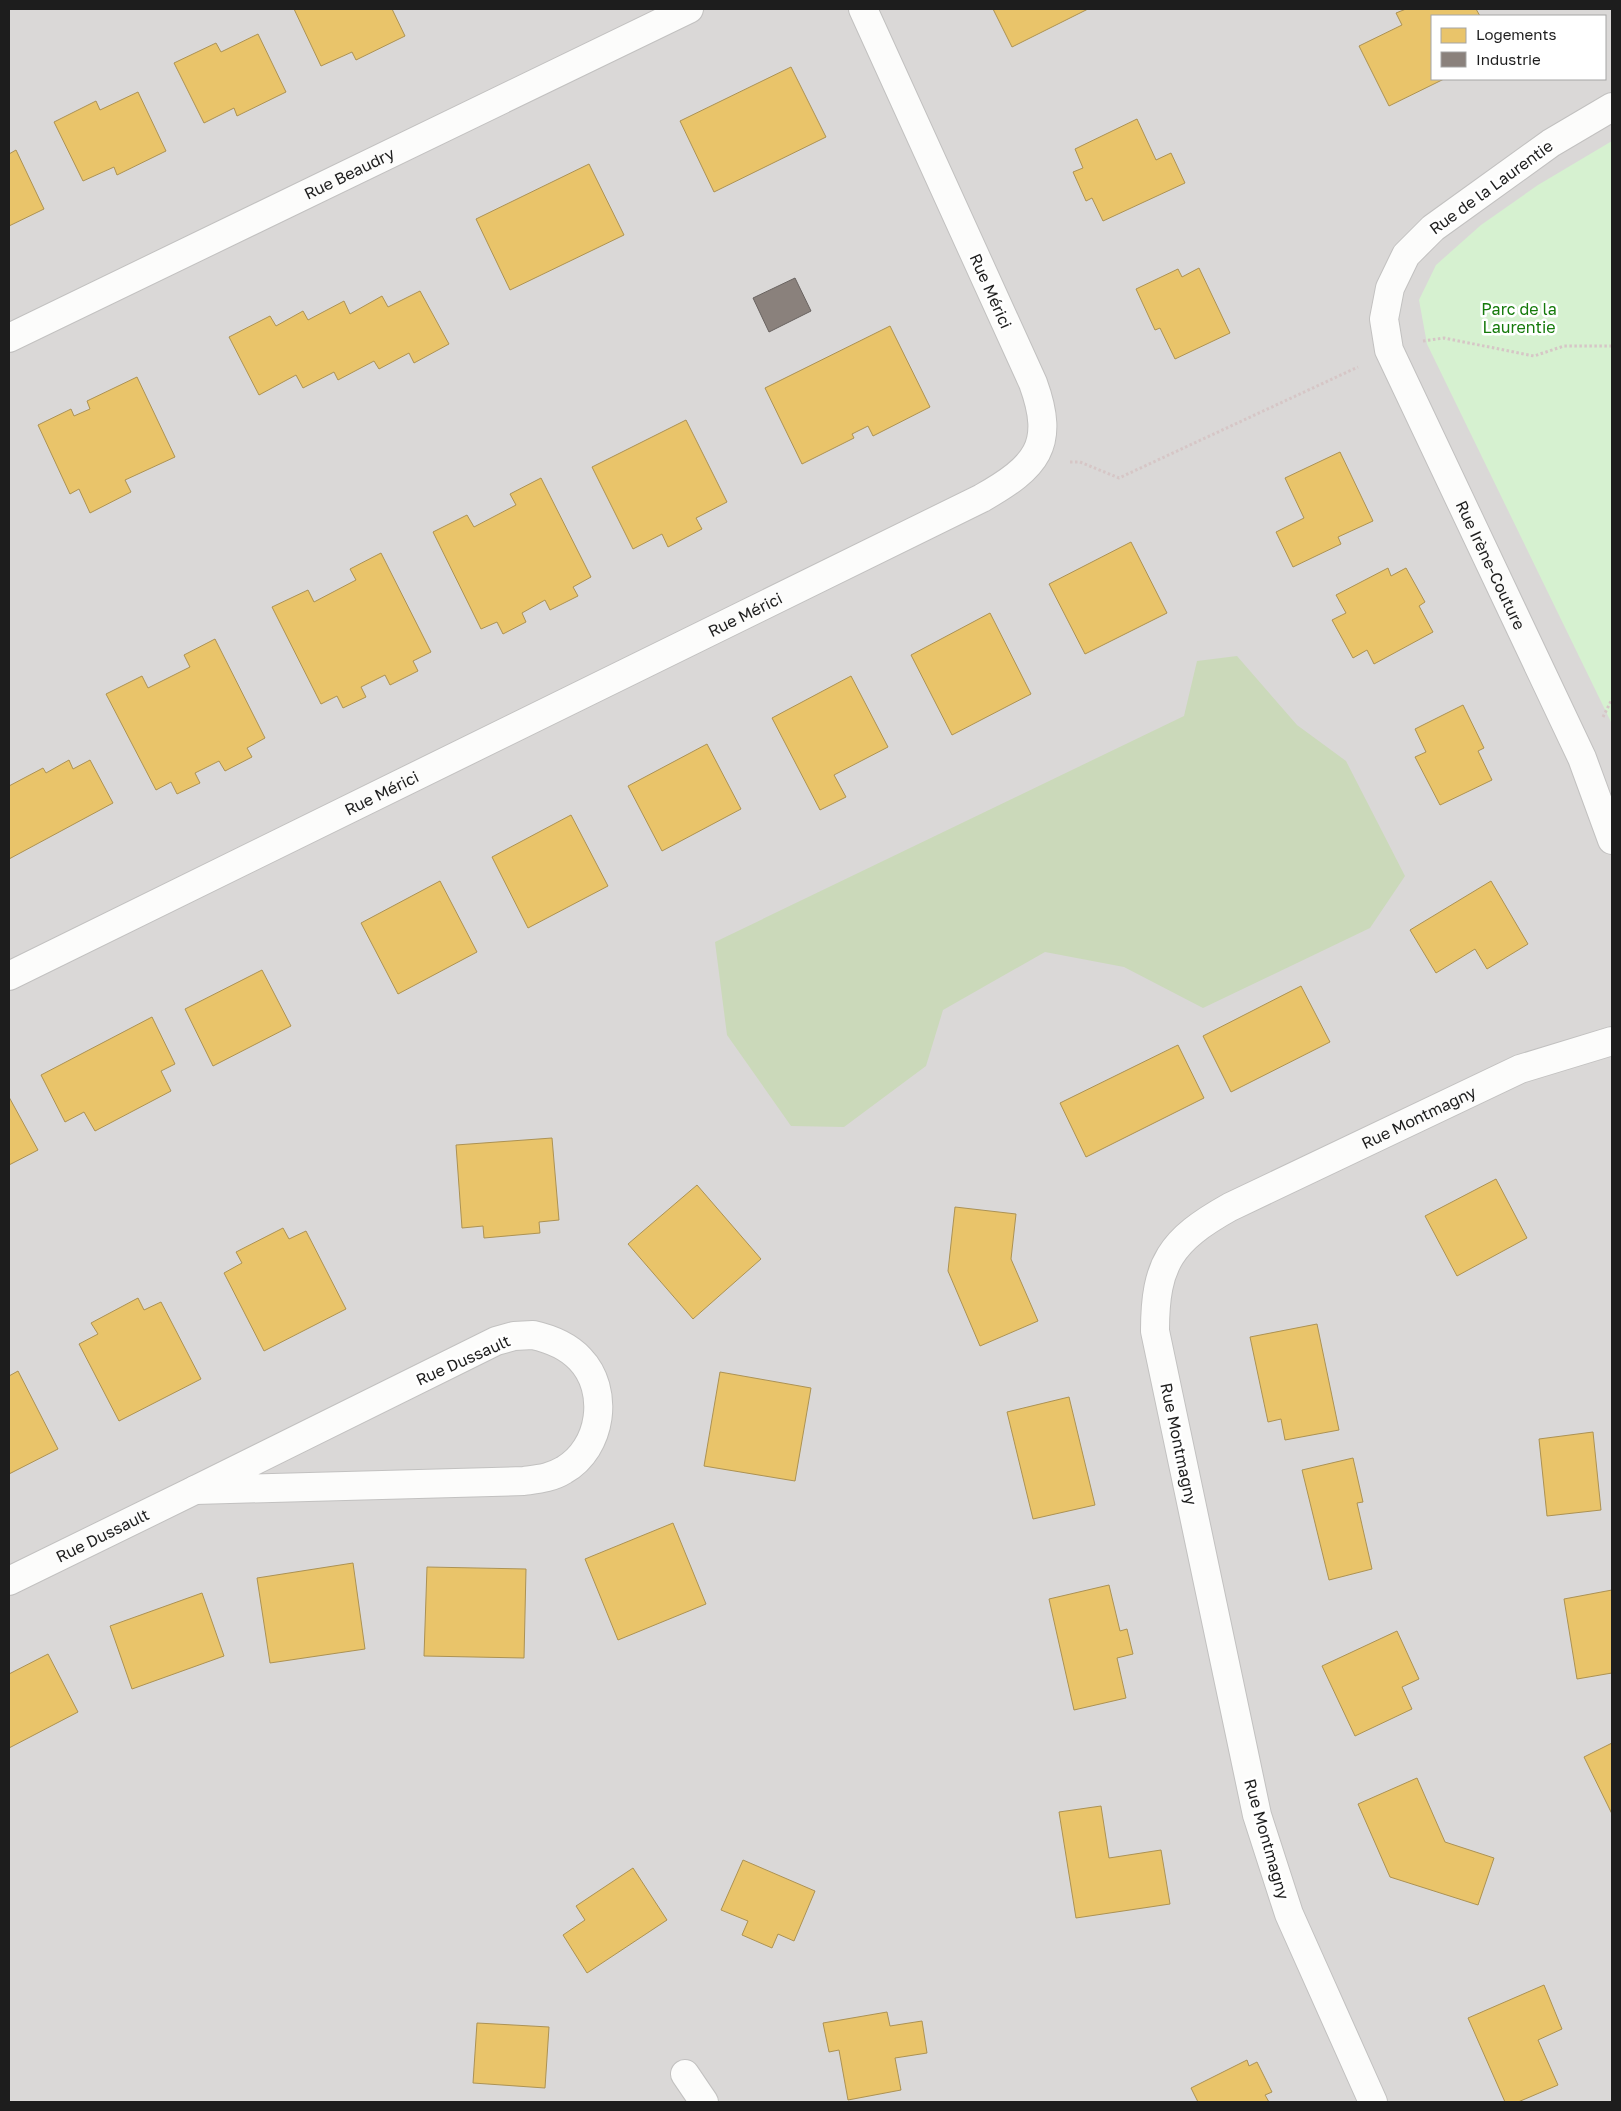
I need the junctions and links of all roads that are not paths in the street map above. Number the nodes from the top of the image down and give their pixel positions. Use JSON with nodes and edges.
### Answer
{"nodes":[{"id":1,"x":689,"y":9,"type":"edge"},
{"id":2,"x":863,"y":9,"type":"edge"},
{"id":3,"x":1612,"y":107,"type":"edge"},
{"id":4,"x":1390,"y":288,"type":"joint"},
{"id":5,"x":9,"y":338,"type":"edge"},
{"id":6,"x":1612,"y":840,"type":"edge"},
{"id":7,"x":9,"y":976,"type":"edge"},
{"id":8,"x":1612,"y":1041,"type":"edge"},
{"id":9,"x":195,"y":1490,"type":"junction"},
{"id":10,"x":9,"y":1581,"type":"edge"},
{"id":11,"x":685,"y":2074,"type":"dead end"},
{"id":12,"x":704,"y":2102,"type":"edge"},
{"id":13,"x":1373,"y":2102,"type":"edge"}],
"edges":[{"from":1,"to":5,"type":"street","name":"Rue Beaudry"},
{"from":2,"to":7,"type":"street","name":"Rue Mérici"},
{"from":3,"to":4,"type":"street","name":"Rue de la Laurentie"},
{"from":4,"to":6,"type":"street","name":"Rue Irène-Couture"},
{"from":8,"to":13,"type":"street","name":"Rue Montmagny"},
{"from":9,"to":9,"type":"street","name":"Rue Dussault"},
{"from":9,"to":10,"type":"street","name":"Rue Dussault"},
{"from":11,"to":12,"type":"street"}]}
